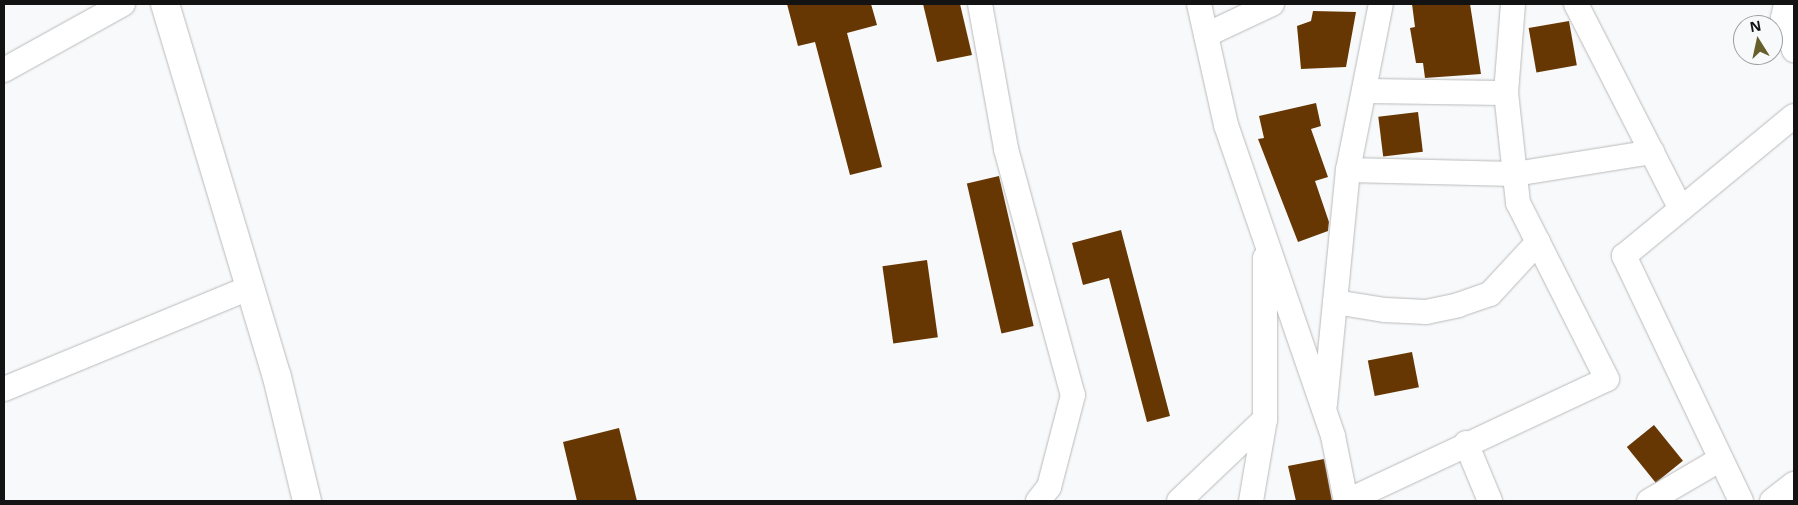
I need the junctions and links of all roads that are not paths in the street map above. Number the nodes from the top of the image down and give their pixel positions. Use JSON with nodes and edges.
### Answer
{"nodes":[{"id":1,"x":123,"y":4,"type":"edge"},
{"id":2,"x":165,"y":4,"type":"edge"},
{"id":3,"x":980,"y":4,"type":"edge"},
{"id":4,"x":1199,"y":4,"type":"edge"},
{"id":5,"x":1272,"y":4,"type":"edge"},
{"id":6,"x":1381,"y":4,"type":"edge"},
{"id":7,"x":1514,"y":4,"type":"edge"},
{"id":8,"x":1576,"y":4,"type":"edge"},
{"id":9,"x":1786,"y":4,"type":"edge"},
{"id":10,"x":1206,"y":35,"type":"junction"},
{"id":11,"x":1794,"y":50,"type":"edge"},
{"id":12,"x":4,"y":70,"type":"edge"},
{"id":13,"x":1364,"y":90,"type":"junction"},
{"id":14,"x":1506,"y":93,"type":"junction"},
{"id":15,"x":1794,"y":116,"type":"edge"},
{"id":16,"x":1652,"y":152,"type":"junction"},
{"id":17,"x":1348,"y":170,"type":"junction"},
{"id":18,"x":1515,"y":174,"type":"junction"},
{"id":19,"x":1681,"y":209,"type":"junction"},
{"id":20,"x":1265,"y":238,"type":"junction"},
{"id":21,"x":1538,"y":242,"type":"junction"},
{"id":22,"x":251,"y":287,"type":"junction"},
{"id":23,"x":1335,"y":302,"type":"junction"},
{"id":24,"x":4,"y":389,"type":"edge"},
{"id":25,"x":1324,"y":410,"type":"junction"},
{"id":26,"x":1265,"y":419,"type":"junction"},
{"id":27,"x":1466,"y":443,"type":"junction"},
{"id":28,"x":1721,"y":459,"type":"junction"},
{"id":29,"x":1794,"y":484,"type":"edge"},
{"id":30,"x":307,"y":501,"type":"edge"},
{"id":31,"x":1038,"y":501,"type":"edge"},
{"id":32,"x":1179,"y":501,"type":"edge"},
{"id":33,"x":1251,"y":501,"type":"edge"},
{"id":34,"x":1347,"y":501,"type":"edge"},
{"id":35,"x":1490,"y":501,"type":"edge"},
{"id":36,"x":1650,"y":501,"type":"edge"},
{"id":37,"x":1741,"y":501,"type":"edge"},
{"id":38,"x":1772,"y":501,"type":"edge"}],
"edges":[{"from":1,"to":12,"type":"street"},
{"from":2,"to":22,"type":"street"},
{"from":3,"to":31,"type":"street"},
{"from":4,"to":10,"type":"street"},
{"from":5,"to":10,"type":"street"},
{"from":6,"to":13,"type":"street"},
{"from":7,"to":14,"type":"street"},
{"from":8,"to":16,"type":"street"},
{"from":9,"to":11,"type":"street"},
{"from":10,"to":20,"type":"street"},
{"from":13,"to":14,"type":"street"},
{"from":13,"to":17,"type":"street"},
{"from":14,"to":18,"type":"street"},
{"from":15,"to":19,"type":"street"},
{"from":16,"to":18,"type":"street"},
{"from":16,"to":19,"type":"street"},
{"from":17,"to":18,"type":"street"},
{"from":17,"to":23,"type":"street"},
{"from":18,"to":21,"type":"street"},
{"from":19,"to":28,"type":"street"},
{"from":20,"to":25,"type":"street"},
{"from":20,"to":26,"type":"street"},
{"from":21,"to":23,"type":"street"},
{"from":21,"to":27,"type":"street"},
{"from":22,"to":24,"type":"street"},
{"from":22,"to":30,"type":"street"},
{"from":23,"to":25,"type":"street"},
{"from":25,"to":34,"type":"street"},
{"from":26,"to":32,"type":"street"},
{"from":26,"to":33,"type":"street"},
{"from":27,"to":34,"type":"street"},
{"from":27,"to":35,"type":"street"},
{"from":28,"to":36,"type":"street"},
{"from":28,"to":37,"type":"street"},
{"from":29,"to":38,"type":"street"}]}
